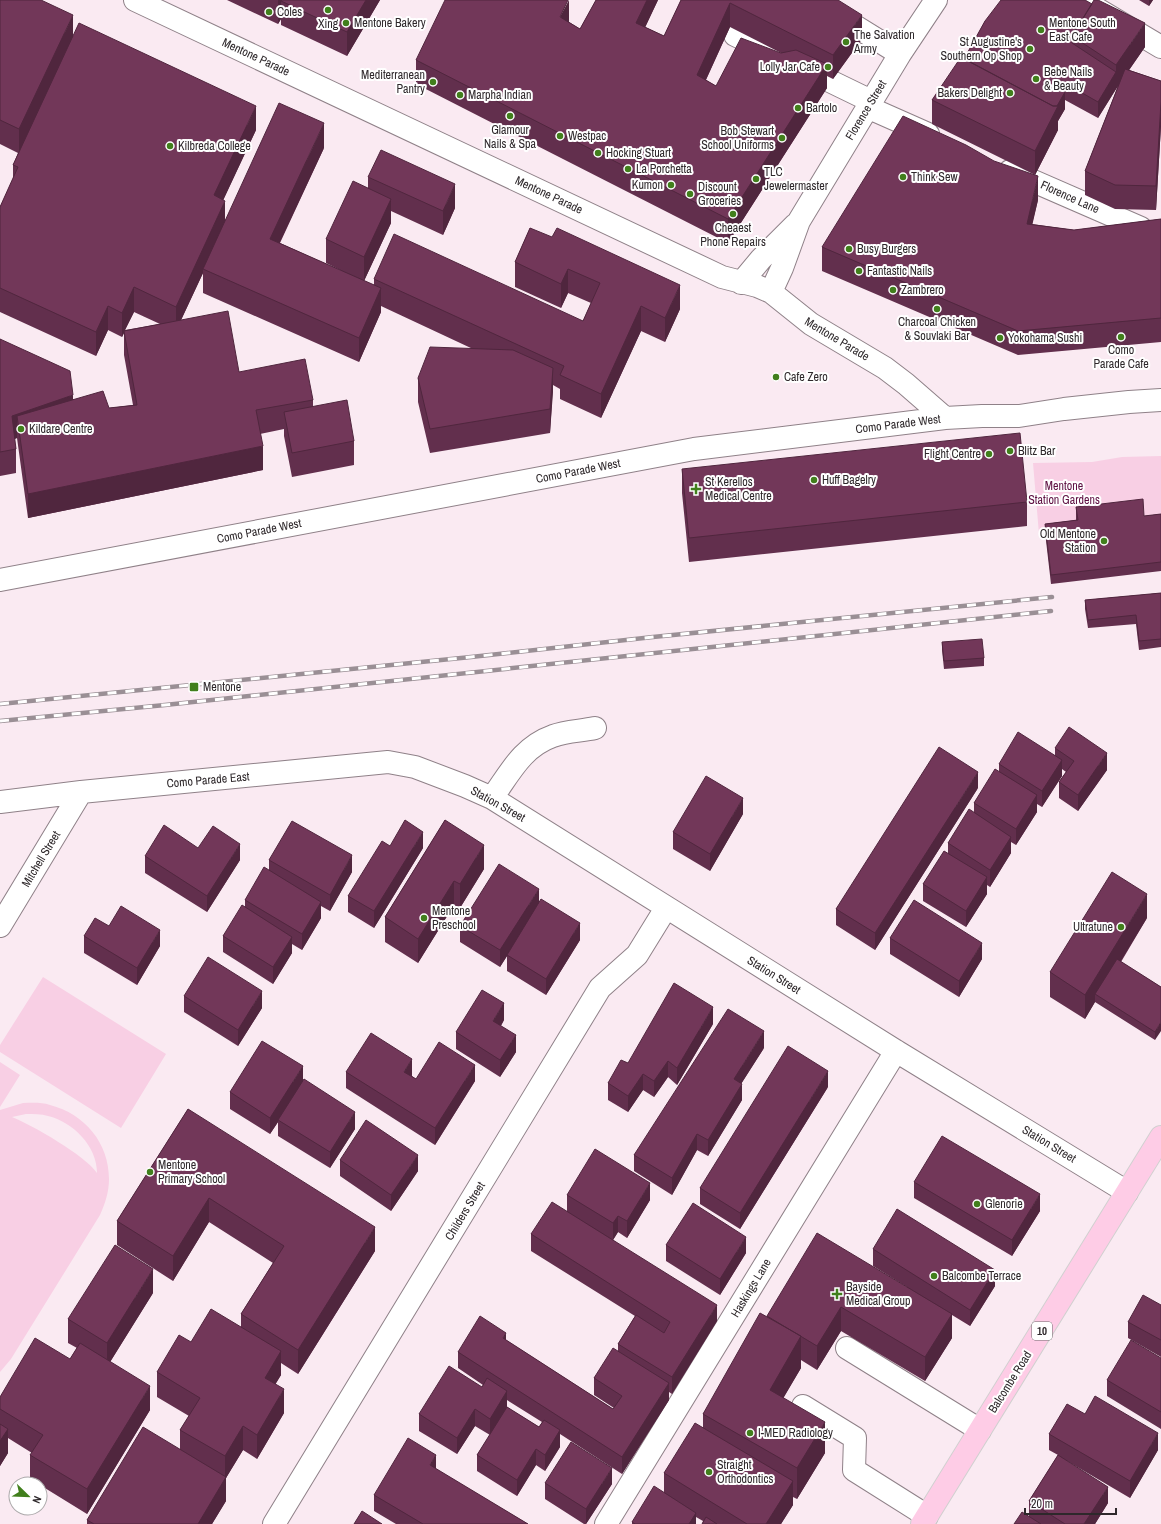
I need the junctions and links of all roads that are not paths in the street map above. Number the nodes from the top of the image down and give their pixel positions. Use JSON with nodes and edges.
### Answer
{"nodes":[{"id":1,"x":134,"y":0,"type":"edge"},
{"id":2,"x":813,"y":0,"type":"edge"},
{"id":3,"x":936,"y":0,"type":"edge"},
{"id":4,"x":1082,"y":0,"type":"edge"},
{"id":5,"x":735,"y":35,"type":"dead end"},
{"id":6,"x":1161,"y":48,"type":"edge"},
{"id":7,"x":900,"y":54,"type":"junction"},
{"id":8,"x":869,"y":104,"type":"junction"},
{"id":9,"x":949,"y":144,"type":"edge"},
{"id":10,"x":992,"y":162,"type":"edge"},
{"id":11,"x":798,"y":221,"type":"junction"},
{"id":12,"x":1141,"y":228,"type":"edge"},
{"id":13,"x":741,"y":283,"type":"junction"},
{"id":14,"x":771,"y":292,"type":"junction"},
{"id":15,"x":1161,"y":400,"type":"edge"},
{"id":16,"x":945,"y":418,"type":"junction"},
{"id":17,"x":0,"y":580,"type":"edge"},
{"id":18,"x":595,"y":728,"type":"dead end"},
{"id":19,"x":415,"y":767,"type":"joint"},
{"id":20,"x":81,"y":792,"type":"junction"},
{"id":21,"x":492,"y":798,"type":"junction"},
{"id":22,"x":0,"y":802,"type":"edge"},
{"id":23,"x":666,"y":908,"type":"junction"},
{"id":24,"x":0,"y":926,"type":"edge"},
{"id":25,"x":896,"y":1051,"type":"junction"},
{"id":26,"x":1161,"y":1137,"type":"edge"},
{"id":27,"x":1127,"y":1192,"type":"junction"},
{"id":28,"x":847,"y":1348,"type":"dead end"},
{"id":29,"x":803,"y":1406,"type":"dead end"},
{"id":30,"x":980,"y":1430,"type":"junction"},
{"id":31,"x":925,"y":1520,"type":"edge"},
{"id":32,"x":274,"y":1524,"type":"edge"},
{"id":33,"x":606,"y":1524,"type":"edge"}],
"edges":[{"from":1,"to":13,"type":"street","name":"Mentone Parade"},
{"from":2,"to":7,"type":"street"},
{"from":3,"to":7,"type":"street","name":"Florence Street"},
{"from":4,"to":6,"type":"street"},
{"from":5,"to":8,"type":"street"},
{"from":7,"to":8,"type":"street","name":"Florence Street"},
{"from":8,"to":9,"type":"street"},
{"from":8,"to":11,"type":"street","name":"Florence Street"},
{"from":10,"to":12,"type":"street","name":"Florence Lane"},
{"from":11,"to":13,"type":"street","name":"Florence Street"},
{"from":11,"to":14,"type":"street","name":"Florence Street"},
{"from":13,"to":14,"type":"street","name":"Mentone Parade"},
{"from":14,"to":16,"type":"street","name":"Mentone Parade"},
{"from":15,"to":16,"type":"street","name":"Como Parade West"},
{"from":16,"to":17,"type":"street","name":"Como Parade West"},
{"from":18,"to":21,"type":"street"},
{"from":19,"to":20,"type":"street","name":"Como Parade East"},
{"from":19,"to":21,"type":"street","name":"Station Street"},
{"from":20,"to":22,"type":"street","name":"Como Parade East"},
{"from":20,"to":24,"type":"street","name":"Mitchell Street"},
{"from":21,"to":23,"type":"street","name":"Station Street"},
{"from":23,"to":25,"type":"street","name":"Station Street"},
{"from":23,"to":32,"type":"street","name":"Childers Street"},
{"from":25,"to":27,"type":"street","name":"Station Street"},
{"from":25,"to":33,"type":"street","name":"Haskings Lane"},
{"from":26,"to":27,"type":"main road","name":"Balcombe Road","number":"10"},
{"from":27,"to":30,"type":"main road","name":"Balcombe Road","number":"10"},
{"from":28,"to":30,"type":"street"},
{"from":29,"to":31,"type":"street"},
{"from":30,"to":31,"type":"main road","name":"Balcombe Road","number":"10"}]}
